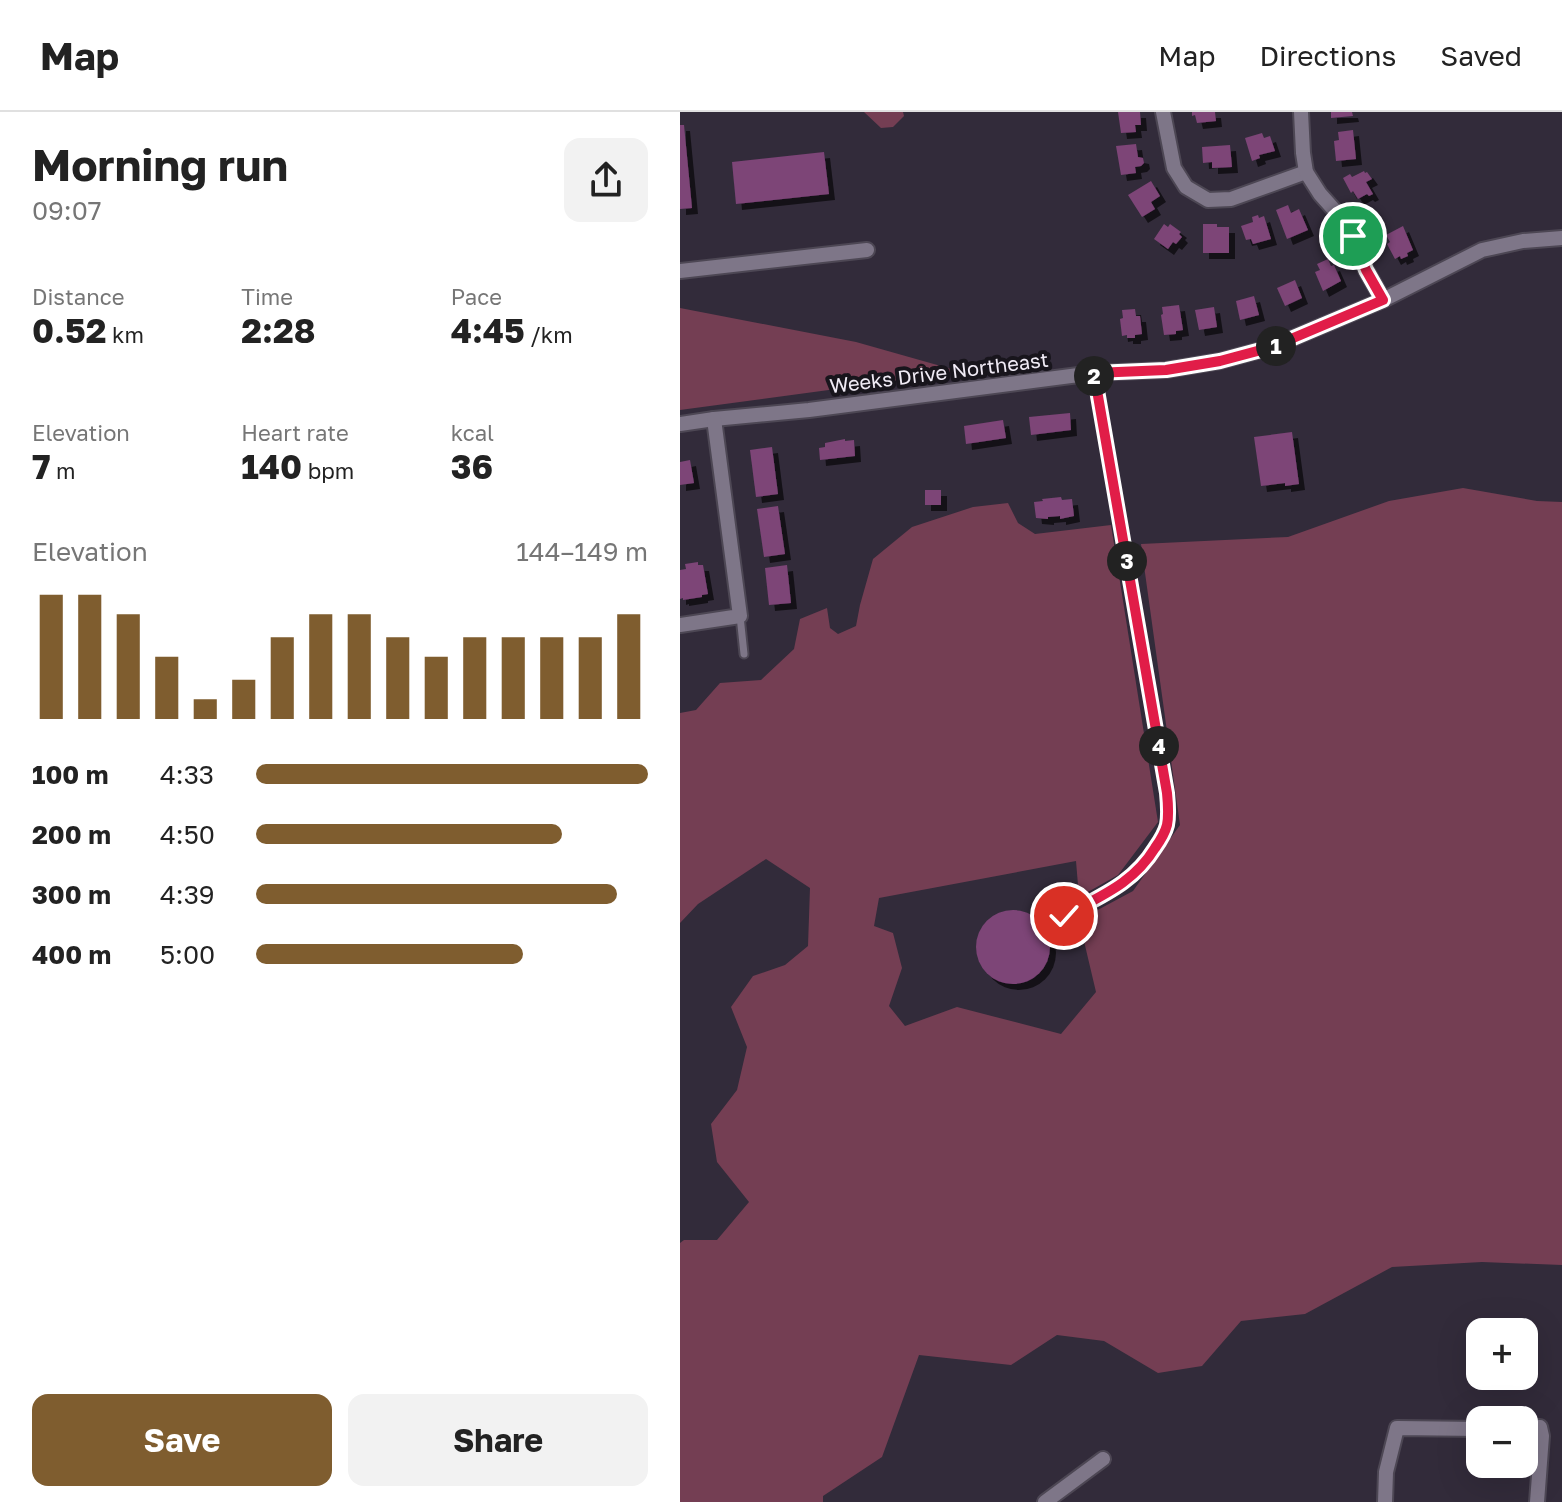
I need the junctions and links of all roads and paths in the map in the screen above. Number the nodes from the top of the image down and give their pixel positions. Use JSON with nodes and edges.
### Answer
{"nodes":[{"id":1,"x":1163,"y":112,"type":"edge"},
{"id":2,"x":1301,"y":112,"type":"edge"},
{"id":3,"x":1306,"y":172,"type":"junction"},
{"id":4,"x":1562,"y":238,"type":"edge"},
{"id":5,"x":867,"y":250,"type":"dead end"},
{"id":6,"x":680,"y":271,"type":"edge"},
{"id":7,"x":1383,"y":300,"type":"junction"},
{"id":8,"x":1094,"y":373,"type":"junction"},
{"id":9,"x":714,"y":419,"type":"junction"},
{"id":10,"x":680,"y":424,"type":"edge"},
{"id":11,"x":740,"y":616,"type":"junction"},
{"id":12,"x":680,"y":625,"type":"edge"},
{"id":13,"x":744,"y":654,"type":"dead end"},
{"id":14,"x":1064,"y":916,"type":"dead end"},
{"id":15,"x":1538,"y":1427,"type":"edge"},
{"id":16,"x":1466,"y":1429,"type":"edge"},
{"id":17,"x":1103,"y":1459,"type":"dead end"},
{"id":18,"x":1045,"y":1502,"type":"edge"},
{"id":19,"x":1385,"y":1502,"type":"edge"},
{"id":20,"x":1537,"y":1502,"type":"edge"}],
"edges":[{"from":1,"to":3,"type":"street"},
{"from":2,"to":3,"type":"street"},
{"from":3,"to":7,"type":"street"},
{"from":4,"to":7,"type":"street","name":"Weeks Drive Northeast"},
{"from":5,"to":6,"type":"street"},
{"from":7,"to":8,"type":"street","name":"Weeks Drive Northeast"},
{"from":8,"to":9,"type":"street","name":"Weeks Drive Northeast"},
{"from":8,"to":14,"type":"lane"},
{"from":9,"to":10,"type":"street","name":"Weeks Drive Northeast"},
{"from":9,"to":11,"type":"street"},
{"from":11,"to":12,"type":"street"},
{"from":11,"to":13,"type":"lane"},
{"from":15,"to":20,"type":"street"},
{"from":16,"to":19,"type":"street"},
{"from":17,"to":18,"type":"street"}]}
